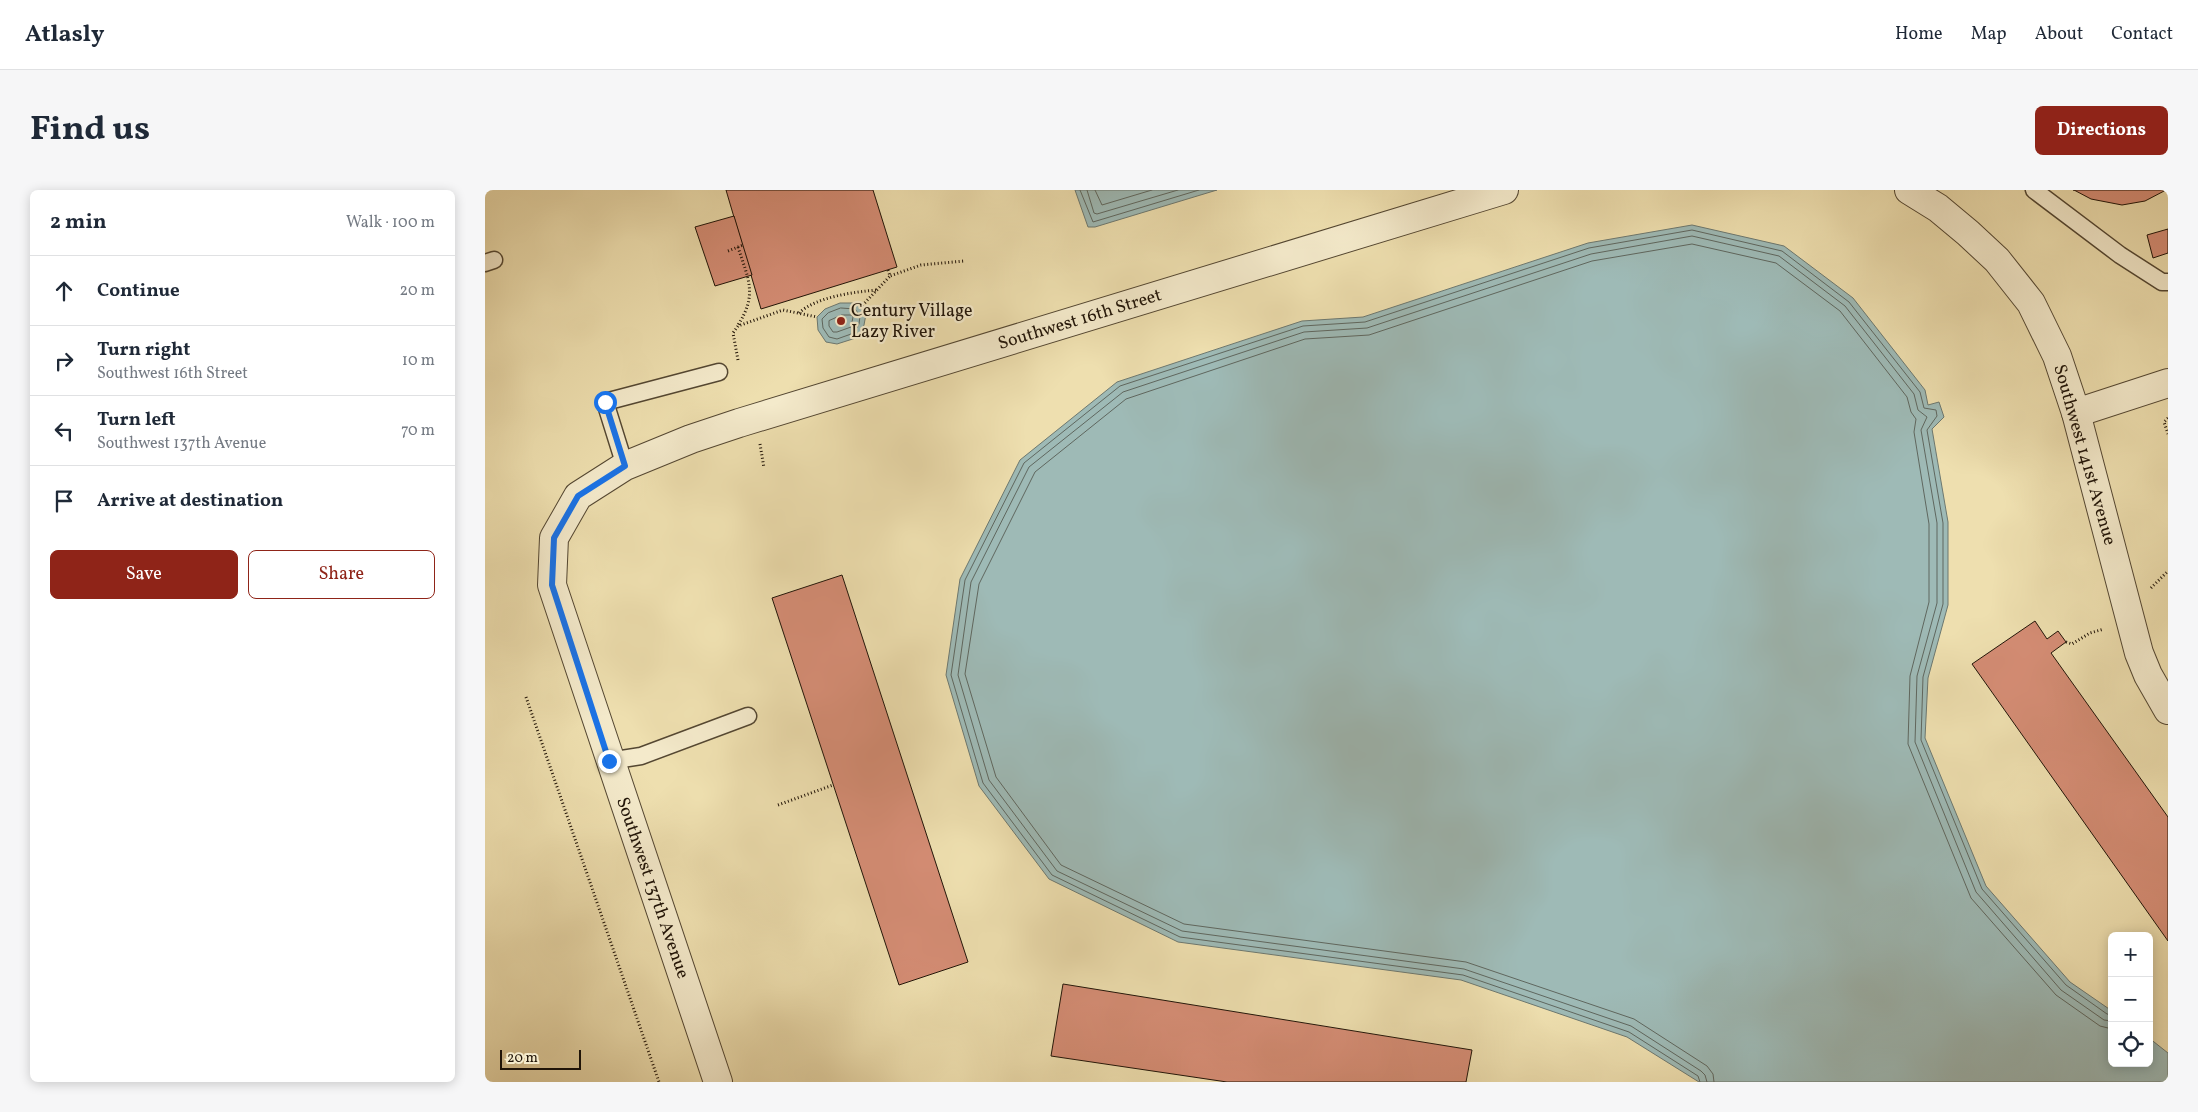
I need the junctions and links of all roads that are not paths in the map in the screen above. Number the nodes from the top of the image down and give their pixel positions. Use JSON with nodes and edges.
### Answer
{"nodes":[{"id":1,"x":1504,"y":190,"type":"edge"},
{"id":2,"x":1909,"y":190,"type":"edge"},
{"id":3,"x":2034,"y":190,"type":"edge"},
{"id":4,"x":2168,"y":282,"type":"edge"},
{"id":5,"x":719,"y":372,"type":"dead end"},
{"id":6,"x":2168,"y":383,"type":"edge"},
{"id":7,"x":2076,"y":413,"type":"junction"},
{"id":8,"x":625,"y":466,"type":"junction"},
{"id":9,"x":578,"y":496,"type":"joint"},
{"id":10,"x":2168,"y":710,"type":"edge"},
{"id":11,"x":748,"y":716,"type":"dead end"},
{"id":12,"x":609,"y":761,"type":"junction"},
{"id":13,"x":718,"y":1082,"type":"edge"}],
"edges":[{"from":1,"to":8,"type":"street","name":"Southwest 16th Street"},
{"from":2,"to":7,"type":"street","name":"Southwest 141st Avenue"},
{"from":3,"to":4,"type":"lane"},
{"from":5,"to":8,"type":"lane"},
{"from":6,"to":7,"type":"street"},
{"from":7,"to":10,"type":"street","name":"Southwest 141st Avenue"},
{"from":8,"to":9,"type":"street","name":"Southwest 16th Street"},
{"from":9,"to":12,"type":"street","name":"Southwest 137th Avenue"},
{"from":11,"to":12,"type":"lane"},
{"from":12,"to":13,"type":"street","name":"Southwest 137th Avenue"}]}
